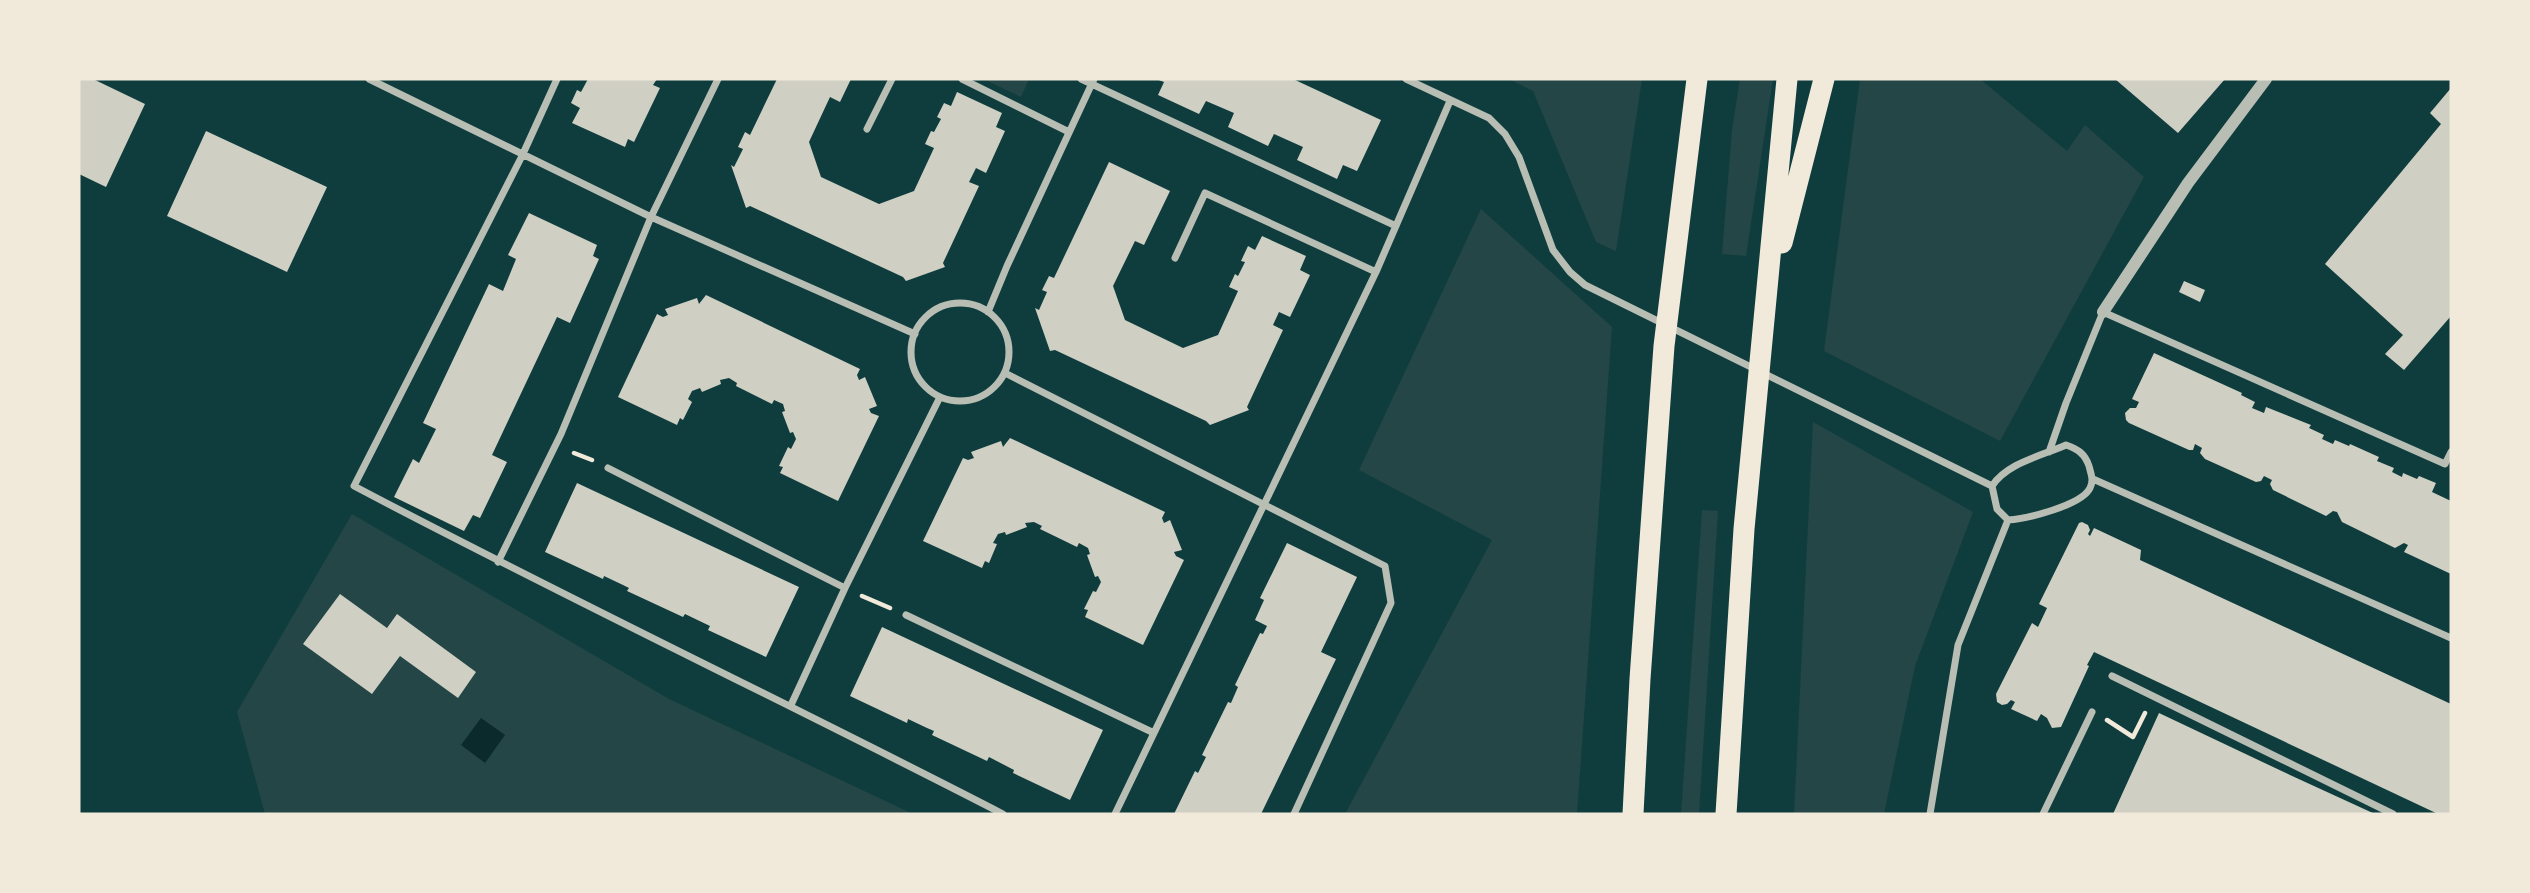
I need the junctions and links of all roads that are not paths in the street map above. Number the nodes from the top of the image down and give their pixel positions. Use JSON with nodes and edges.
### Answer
{"nodes":[{"id":1,"x":369,"y":79,"type":"edge"},
{"id":2,"x":557,"y":79,"type":"edge"},
{"id":3,"x":718,"y":79,"type":"edge"},
{"id":4,"x":892,"y":79,"type":"edge"},
{"id":5,"x":962,"y":79,"type":"edge"},
{"id":6,"x":1081,"y":79,"type":"edge"},
{"id":7,"x":1406,"y":79,"type":"edge"},
{"id":8,"x":1697,"y":79,"type":"edge"},
{"id":9,"x":1787,"y":79,"type":"edge"},
{"id":10,"x":1824,"y":79,"type":"edge"},
{"id":11,"x":2266,"y":79,"type":"edge"},
{"id":12,"x":1093,"y":81,"type":"edge"},
{"id":13,"x":1450,"y":101,"type":"junction"},
{"id":14,"x":867,"y":129,"type":"dead end"},
{"id":15,"x":1069,"y":132,"type":"junction"},
{"id":16,"x":522,"y":156,"type":"junction"},
{"id":17,"x":650,"y":217,"type":"junction"},
{"id":18,"x":1396,"y":226,"type":"junction"},
{"id":19,"x":1175,"y":258,"type":"dead end"},
{"id":20,"x":1376,"y":272,"type":"junction"},
{"id":21,"x":988,"y":312,"type":"junction"},
{"id":22,"x":2103,"y":312,"type":"junction"},
{"id":23,"x":1764,"y":318,"type":"junction"},
{"id":24,"x":915,"y":334,"type":"junction"},
{"id":25,"x":1004,"y":373,"type":"junction"},
{"id":26,"x":940,"y":397,"type":"junction"},
{"id":27,"x":2049,"y":452,"type":"junction"},
{"id":28,"x":2451,"y":452,"type":"edge"},
{"id":29,"x":608,"y":468,"type":"road end"},
{"id":30,"x":2093,"y":479,"type":"junction"},
{"id":31,"x":1992,"y":486,"type":"junction"},
{"id":32,"x":1266,"y":505,"type":"junction"},
{"id":33,"x":2008,"y":520,"type":"junction"},
{"id":34,"x":498,"y":562,"type":"junction"},
{"id":35,"x":845,"y":588,"type":"junction"},
{"id":36,"x":906,"y":615,"type":"road end"},
{"id":37,"x":2451,"y":638,"type":"edge"},
{"id":38,"x":2112,"y":676,"type":"dead end"},
{"id":39,"x":791,"y":705,"type":"junction"},
{"id":40,"x":2092,"y":712,"type":"road end"},
{"id":41,"x":1154,"y":733,"type":"junction"},
{"id":42,"x":1003,"y":814,"type":"edge"},
{"id":43,"x":1115,"y":814,"type":"edge"},
{"id":44,"x":1294,"y":814,"type":"edge"},
{"id":45,"x":1633,"y":814,"type":"edge"},
{"id":46,"x":1726,"y":814,"type":"edge"},
{"id":47,"x":1930,"y":814,"type":"edge"},
{"id":48,"x":2043,"y":814,"type":"edge"},
{"id":49,"x":2393,"y":814,"type":"edge"}],
"edges":[{"from":1,"to":16,"type":"street"},
{"from":2,"to":16,"type":"street"},
{"from":3,"to":17,"type":"street"},
{"from":4,"to":14,"type":"street"},
{"from":5,"to":15,"type":"street"},
{"from":6,"to":12,"type":"street"},
{"from":7,"to":13,"type":"street"},
{"from":8,"to":45,"type":"highway"},
{"from":9,"to":23,"type":"highway"},
{"from":10,"to":23,"type":"highway"},
{"from":11,"to":22,"type":"street"},
{"from":12,"to":15,"type":"street"},
{"from":12,"to":18,"type":"street"},
{"from":13,"to":18,"type":"street"},
{"from":13,"to":31,"type":"street"},
{"from":15,"to":21,"type":"street"},
{"from":16,"to":17,"type":"street"},
{"from":16,"to":34,"type":"street"},
{"from":17,"to":24,"type":"street"},
{"from":17,"to":34,"type":"street"},
{"from":18,"to":20,"type":"street"},
{"from":19,"to":20,"type":"street"},
{"from":20,"to":32,"type":"street"},
{"from":21,"to":24,"type":"street"},
{"from":21,"to":25,"type":"street"},
{"from":22,"to":27,"type":"street"},
{"from":22,"to":28,"type":"street"},
{"from":23,"to":46,"type":"highway"},
{"from":24,"to":26,"type":"street"},
{"from":25,"to":26,"type":"street"},
{"from":25,"to":32,"type":"street"},
{"from":26,"to":35,"type":"street"},
{"from":27,"to":30,"type":"street"},
{"from":27,"to":31,"type":"street"},
{"from":29,"to":35,"type":"street"},
{"from":30,"to":33,"type":"street"},
{"from":30,"to":37,"type":"street"},
{"from":31,"to":33,"type":"street"},
{"from":32,"to":41,"type":"street"},
{"from":32,"to":44,"type":"street"},
{"from":33,"to":47,"type":"street"},
{"from":34,"to":39,"type":"street"},
{"from":35,"to":39,"type":"street"},
{"from":36,"to":41,"type":"street"},
{"from":38,"to":49,"type":"street"},
{"from":39,"to":42,"type":"street"},
{"from":40,"to":48,"type":"street"},
{"from":41,"to":43,"type":"street"}]}
